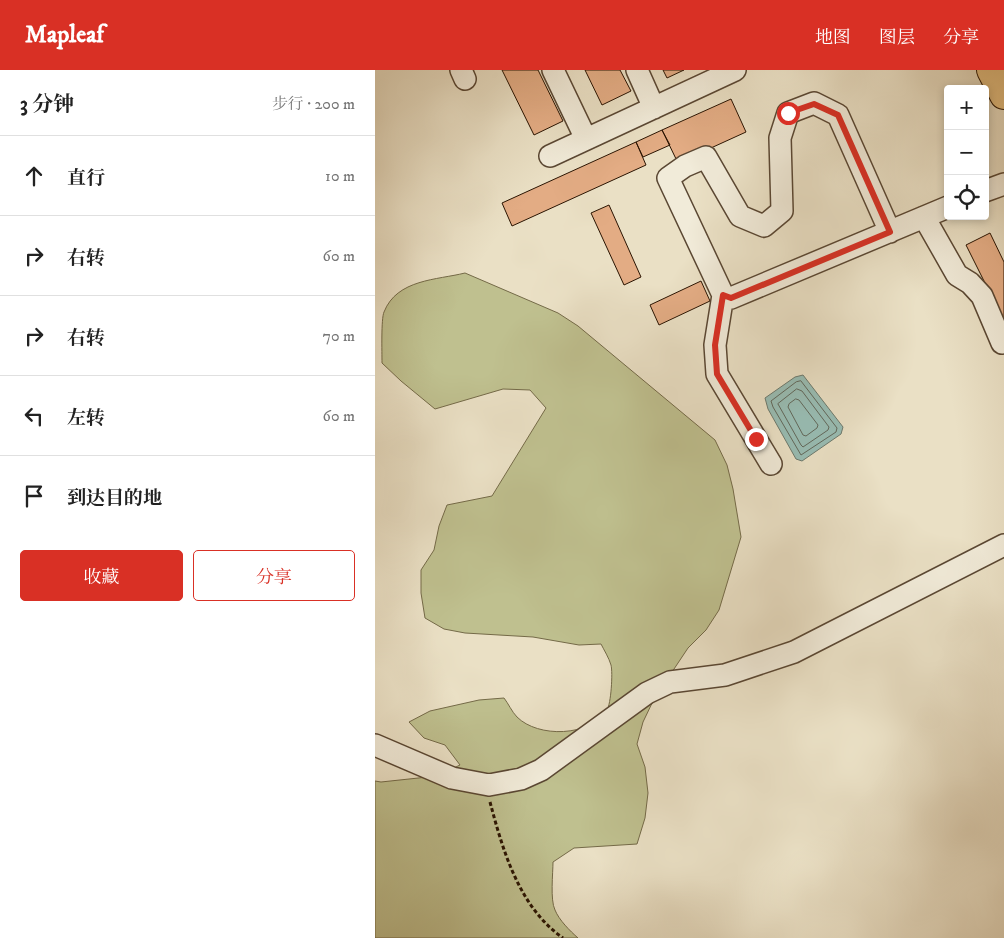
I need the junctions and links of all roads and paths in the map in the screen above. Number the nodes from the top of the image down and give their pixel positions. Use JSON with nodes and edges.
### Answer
{"nodes":[{"id":1,"x":553,"y":70,"type":"edge"},
{"id":2,"x":637,"y":70,"type":"edge"},
{"id":3,"x":991,"y":70,"type":"edge"},
{"id":4,"x":725,"y":72,"type":"edge"},
{"id":5,"x":1004,"y":95,"type":"edge"},
{"id":6,"x":654,"y":108,"type":"junction"},
{"id":7,"x":586,"y":139,"type":"junction"},
{"id":8,"x":550,"y":156,"type":"dead end"},
{"id":9,"x":1004,"y":184,"type":"edge"},
{"id":10,"x":989,"y":190,"type":"edge"},
{"id":11,"x":944,"y":209,"type":"edge"},
{"id":12,"x":924,"y":217,"type":"junction"},
{"id":13,"x":890,"y":232,"type":"junction"},
{"id":14,"x":723,"y":295,"type":"junction"},
{"id":15,"x":1001,"y":343,"type":"dead end"},
{"id":16,"x":771,"y":464,"type":"dead end"},
{"id":17,"x":1004,"y":545,"type":"edge"},
{"id":18,"x":375,"y":745,"type":"edge"},
{"id":19,"x":486,"y":784,"type":"junction"},
{"id":20,"x":563,"y":938,"type":"edge"}],
"edges":[{"from":1,"to":7,"type":"street"},
{"from":2,"to":6,"type":"street"},
{"from":3,"to":5,"type":"highway"},
{"from":4,"to":6,"type":"street"},
{"from":6,"to":7,"type":"street"},
{"from":7,"to":8,"type":"street"},
{"from":9,"to":10,"type":"street"},
{"from":11,"to":12,"type":"street"},
{"from":12,"to":13,"type":"street"},
{"from":12,"to":15,"type":"street"},
{"from":13,"to":14,"type":"street"},
{"from":13,"to":14,"type":"street"},
{"from":14,"to":16,"type":"street"},
{"from":17,"to":19,"type":"street"},
{"from":18,"to":19,"type":"street"},
{"from":19,"to":20,"type":"path"}]}
